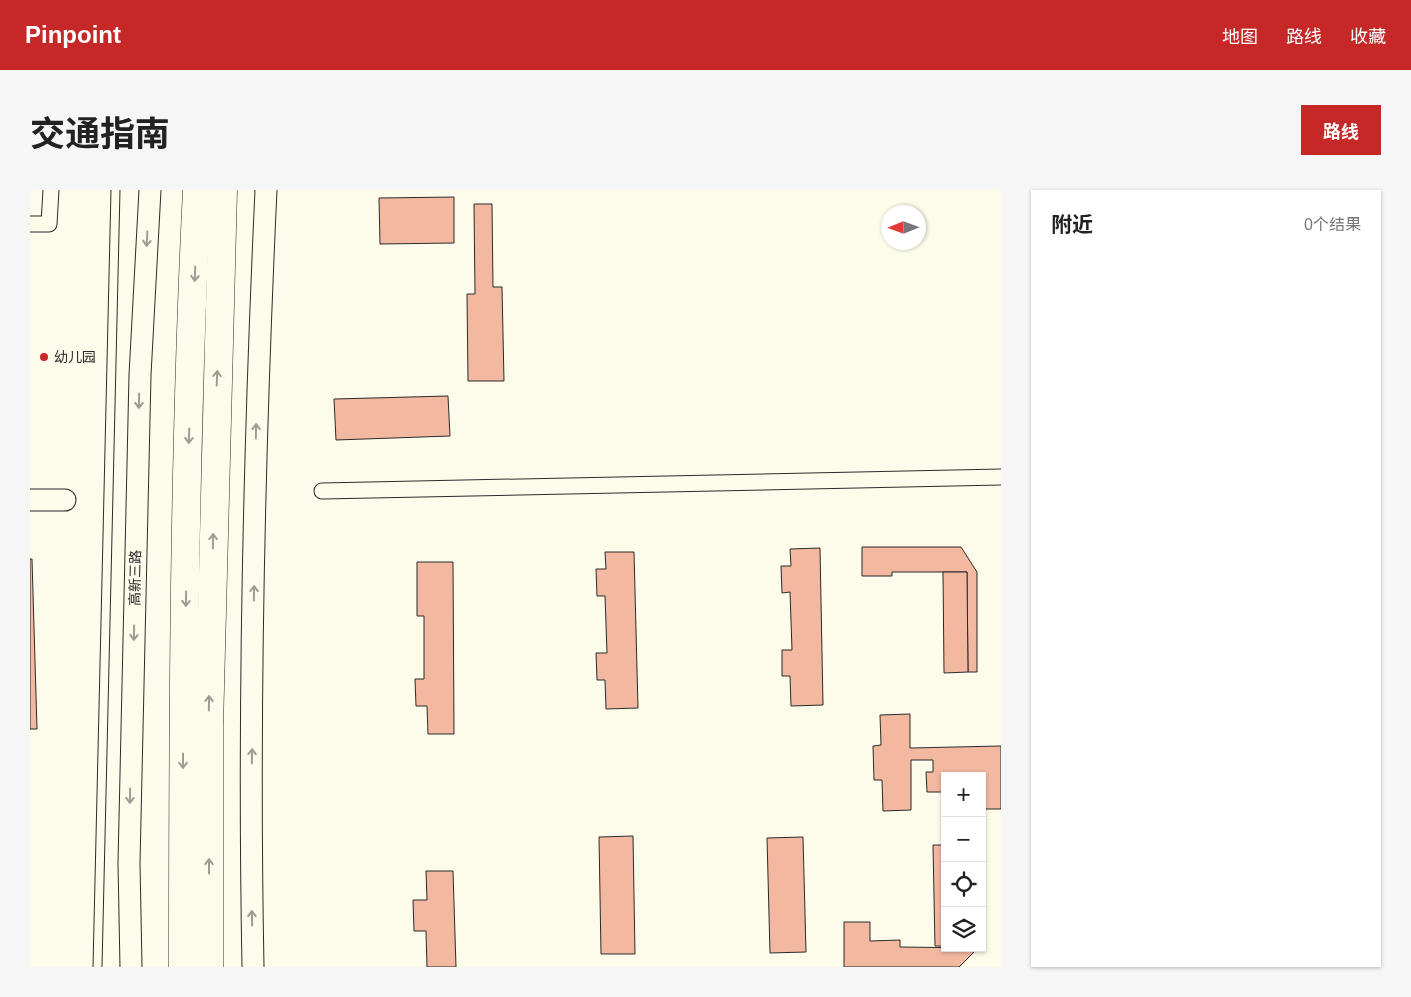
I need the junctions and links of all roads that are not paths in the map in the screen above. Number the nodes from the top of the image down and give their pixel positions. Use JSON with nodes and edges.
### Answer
{"nodes":[{"id":1,"x":51,"y":190,"type":"edge"},
{"id":2,"x":150,"y":190,"type":"edge"},
{"id":3,"x":198,"y":190,"type":"edge"},
{"id":4,"x":223,"y":190,"type":"edge"},
{"id":5,"x":266,"y":190,"type":"edge"},
{"id":6,"x":30,"y":224,"type":"edge"},
{"id":7,"x":1001,"y":477,"type":"edge"},
{"id":8,"x":322,"y":491,"type":"dead end"},
{"id":9,"x":30,"y":500,"type":"edge"},
{"id":10,"x":65,"y":500,"type":"dead end"},
{"id":11,"x":131,"y":967,"type":"edge"},
{"id":12,"x":183,"y":967,"type":"edge"},
{"id":13,"x":209,"y":967,"type":"edge"},
{"id":14,"x":253,"y":967,"type":"edge"}],
"edges":[{"from":1,"to":6,"type":"street"},
{"from":2,"to":11,"type":"main road","name":"高新三路","one_way":true},
{"from":3,"to":12,"type":"highway","one_way":true},
{"from":13,"to":4,"type":"highway","one_way":true},
{"from":14,"to":5,"type":"main road","one_way":true},
{"from":7,"to":8,"type":"street"},
{"from":9,"to":10,"type":"main road"}]}
